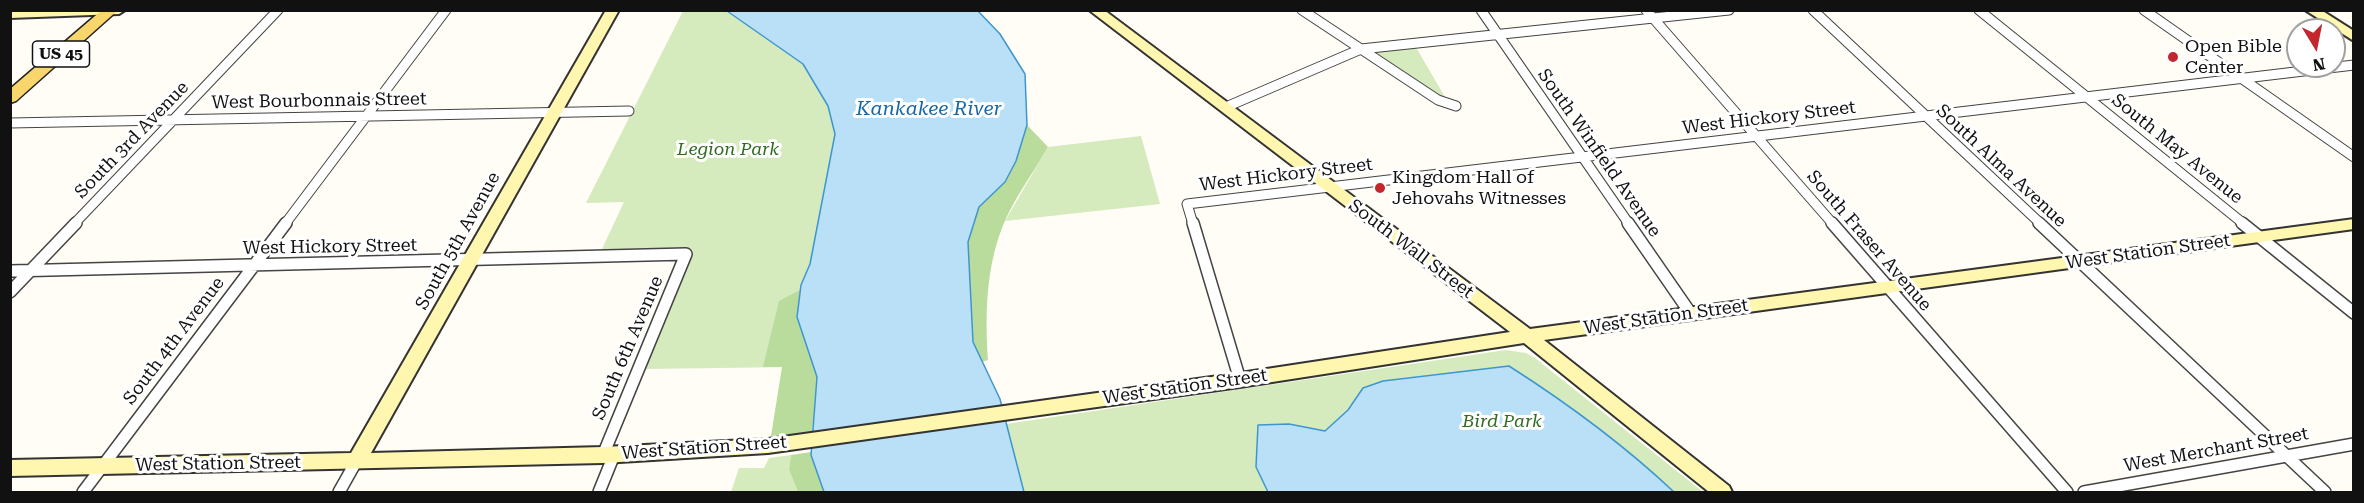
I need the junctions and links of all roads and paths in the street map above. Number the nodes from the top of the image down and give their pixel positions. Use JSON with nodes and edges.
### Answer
{"nodes":[{"id":1,"x":119,"y":10,"type":"edge"},
{"id":2,"x":278,"y":10,"type":"edge"},
{"id":3,"x":446,"y":10,"type":"edge"},
{"id":4,"x":612,"y":10,"type":"edge"},
{"id":5,"x":1095,"y":10,"type":"edge"},
{"id":6,"x":1302,"y":10,"type":"edge"},
{"id":7,"x":1313,"y":10,"type":"edge"},
{"id":8,"x":1481,"y":10,"type":"edge"},
{"id":9,"x":1729,"y":10,"type":"edge"},
{"id":10,"x":1813,"y":10,"type":"edge"},
{"id":11,"x":1979,"y":10,"type":"edge"},
{"id":12,"x":2144,"y":10,"type":"edge"},
{"id":13,"x":2311,"y":10,"type":"edge"},
{"id":14,"x":111,"y":11,"type":"edge"},
{"id":15,"x":10,"y":14,"type":"edge"},
{"id":16,"x":1650,"y":15,"type":"edge"},
{"id":17,"x":1318,"y":21,"type":"junction"},
{"id":18,"x":1498,"y":35,"type":"junction"},
{"id":19,"x":2354,"y":37,"type":"edge"},
{"id":20,"x":1361,"y":49,"type":"junction"},
{"id":21,"x":2354,"y":65,"type":"edge"},
{"id":22,"x":2241,"y":79,"type":"junction"},
{"id":23,"x":2086,"y":97,"type":"junction"},
{"id":24,"x":10,"y":98,"type":"edge"},
{"id":25,"x":1456,"y":106,"type":"dead end"},
{"id":26,"x":1226,"y":107,"type":"junction"},
{"id":27,"x":629,"y":111,"type":"dead end"},
{"id":28,"x":553,"y":112,"type":"junction"},
{"id":29,"x":367,"y":116,"type":"junction"},
{"id":30,"x":1924,"y":116,"type":"junction"},
{"id":31,"x":174,"y":120,"type":"junction"},
{"id":32,"x":10,"y":123,"type":"edge"},
{"id":33,"x":1756,"y":136,"type":"junction"},
{"id":34,"x":1582,"y":157,"type":"junction"},
{"id":35,"x":2354,"y":157,"type":"edge"},
{"id":36,"x":1328,"y":187,"type":"junction"},
{"id":37,"x":2354,"y":224,"type":"edge"},
{"id":38,"x":2259,"y":237,"type":"junction"},
{"id":39,"x":686,"y":254,"type":"joint"},
{"id":40,"x":470,"y":260,"type":"junction"},
{"id":41,"x":2077,"y":261,"type":"junction"},
{"id":42,"x":254,"y":266,"type":"junction"},
{"id":43,"x":10,"y":271,"type":"edge"},
{"id":44,"x":30,"y":271,"type":"junction"},
{"id":45,"x":1887,"y":287,"type":"junction"},
{"id":46,"x":10,"y":292,"type":"edge"},
{"id":47,"x":2354,"y":313,"type":"edge"},
{"id":48,"x":1691,"y":314,"type":"junction"},
{"id":49,"x":1527,"y":336,"type":"junction"},
{"id":50,"x":1240,"y":380,"type":"junction"},
{"id":51,"x":2354,"y":444,"type":"edge"},
{"id":52,"x":608,"y":455,"type":"junction"},
{"id":53,"x":2286,"y":456,"type":"junction"},
{"id":54,"x":357,"y":460,"type":"junction"},
{"id":55,"x":102,"y":466,"type":"junction"},
{"id":56,"x":10,"y":468,"type":"edge"},
{"id":57,"x":83,"y":492,"type":"edge"},
{"id":58,"x":339,"y":492,"type":"edge"},
{"id":59,"x":599,"y":492,"type":"edge"},
{"id":60,"x":1722,"y":492,"type":"edge"},
{"id":61,"x":2067,"y":492,"type":"edge"},
{"id":62,"x":2084,"y":492,"type":"edge"},
{"id":63,"x":2325,"y":492,"type":"edge"}],
"edges":[{"from":1,"to":14,"type":"main road"},
{"from":2,"to":31,"type":"street","name":"South 3rd Avenue"},
{"from":3,"to":29,"type":"street","name":"South 4th Avenue"},
{"from":4,"to":28,"type":"main road","name":"South 5th Avenue"},
{"from":5,"to":26,"type":"main road","name":"South Wall Street"},
{"from":6,"to":17,"type":"street"},
{"from":7,"to":17,"type":"street"},
{"from":8,"to":18,"type":"street","name":"South Winfield Avenue"},
{"from":9,"to":16,"type":"street"},
{"from":10,"to":30,"type":"street","name":"South Alma Avenue"},
{"from":11,"to":23,"type":"street","name":"South May Avenue"},
{"from":12,"to":22,"type":"street"},
{"from":13,"to":19,"type":"main road"},
{"from":14,"to":15,"type":"main road"},
{"from":14,"to":24,"type":"main road","number":"US 45"},
{"from":16,"to":18,"type":"street"},
{"from":16,"to":33,"type":"street","name":"South Fraser Avenue"},
{"from":17,"to":20,"type":"street"},
{"from":18,"to":20,"type":"street"},
{"from":18,"to":34,"type":"street","name":"South Winfield Avenue"},
{"from":20,"to":25,"type":"street"},
{"from":20,"to":26,"type":"street"},
{"from":21,"to":22,"type":"street","name":"West Hickory Street"},
{"from":22,"to":23,"type":"street","name":"West Hickory Street"},
{"from":22,"to":35,"type":"street"},
{"from":23,"to":30,"type":"street","name":"West Hickory Street"},
{"from":23,"to":38,"type":"street","name":"South May Avenue"},
{"from":26,"to":36,"type":"main road","name":"South Wall Street"},
{"from":27,"to":28,"type":"street","name":"West Bourbonnais Street"},
{"from":28,"to":29,"type":"street","name":"West Bourbonnais Street"},
{"from":28,"to":40,"type":"main road","name":"South 5th Avenue"},
{"from":29,"to":31,"type":"street","name":"West Bourbonnais Street"},
{"from":29,"to":42,"type":"street","name":"South 4th Avenue"},
{"from":30,"to":33,"type":"street","name":"West Hickory Street"},
{"from":30,"to":41,"type":"street","name":"South Alma Avenue"},
{"from":31,"to":32,"type":"street","name":"West Bourbonnais Street"},
{"from":31,"to":44,"type":"street","name":"South 3rd Avenue"},
{"from":33,"to":34,"type":"street","name":"West Hickory Street"},
{"from":33,"to":45,"type":"street","name":"South Fraser Avenue"},
{"from":34,"to":36,"type":"street","name":"West Hickory Street"},
{"from":34,"to":48,"type":"street","name":"South Winfield Avenue"},
{"from":36,"to":49,"type":"main road","name":"South Wall Street"},
{"from":36,"to":50,"type":"street","name":"West Hickory Street"},
{"from":37,"to":38,"type":"main road","name":"West Station Street"},
{"from":38,"to":41,"type":"main road","name":"West Station Street"},
{"from":38,"to":47,"type":"street","name":"South May Avenue"},
{"from":39,"to":40,"type":"street","name":"West Hickory Street"},
{"from":39,"to":52,"type":"street","name":"South 6th Avenue"},
{"from":40,"to":42,"type":"street","name":"West Hickory Street"},
{"from":40,"to":54,"type":"main road","name":"South 5th Avenue"},
{"from":41,"to":45,"type":"main road","name":"West Station Street"},
{"from":41,"to":53,"type":"street","name":"South Alma Avenue"},
{"from":42,"to":44,"type":"street","name":"West Hickory Street"},
{"from":42,"to":55,"type":"street","name":"South 4th Avenue"},
{"from":43,"to":44,"type":"street","name":"West Hickory Street"},
{"from":44,"to":46,"type":"street","name":"South 3rd Avenue"},
{"from":45,"to":48,"type":"main road","name":"West Station Street"},
{"from":45,"to":61,"type":"street","name":"South Fraser Avenue"},
{"from":48,"to":49,"type":"main road","name":"West Station Street"},
{"from":49,"to":50,"type":"main road","name":"West Station Street"},
{"from":49,"to":60,"type":"main road","name":"South Wall Street"},
{"from":50,"to":52,"type":"main road","name":"West Station Street"},
{"from":51,"to":53,"type":"street","name":"West Merchant Street"},
{"from":52,"to":54,"type":"main road","name":"West Station Street"},
{"from":52,"to":59,"type":"street","name":"South 6th Avenue"},
{"from":53,"to":62,"type":"street","name":"West Merchant Street"},
{"from":53,"to":63,"type":"street","name":"South Alma Avenue"},
{"from":54,"to":55,"type":"main road","name":"West Station Street"},
{"from":54,"to":58,"type":"street","name":"South 5th Avenue"},
{"from":55,"to":56,"type":"main road","name":"West Station Street"},
{"from":55,"to":57,"type":"street","name":"South 4th Avenue"}]}
